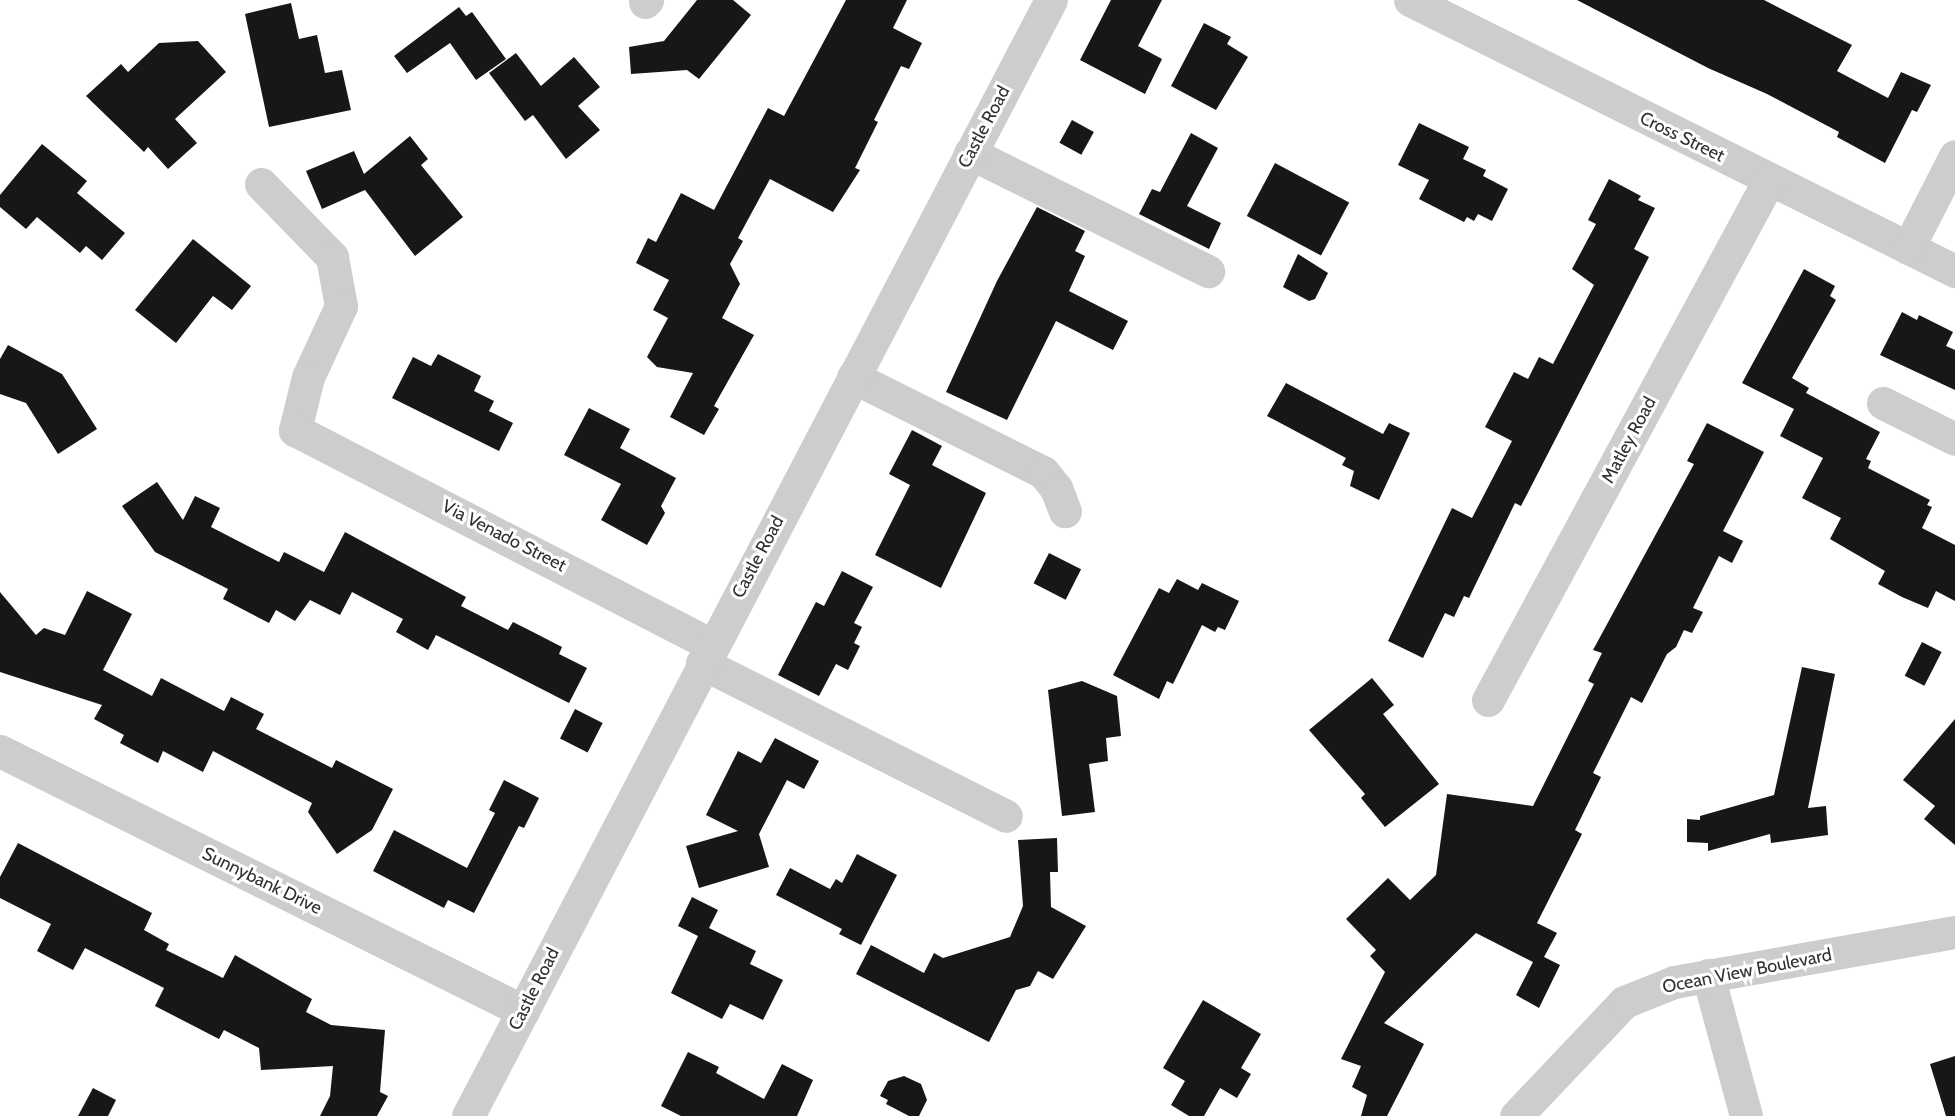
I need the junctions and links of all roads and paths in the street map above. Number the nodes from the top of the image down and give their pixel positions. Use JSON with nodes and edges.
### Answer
{"nodes":[{"id":1,"x":1051,"y":0,"type":"edge"},
{"id":2,"x":1410,"y":0,"type":"edge"},
{"id":3,"x":1446,"y":8,"type":"edge"},
{"id":4,"x":970,"y":153,"type":"junction"},
{"id":5,"x":1955,"y":156,"type":"edge"},
{"id":6,"x":1769,"y":180,"type":"junction"},
{"id":7,"x":261,"y":184,"type":"dead end"},
{"id":8,"x":1908,"y":248,"type":"junction"},
{"id":9,"x":1208,"y":271,"type":"dead end"},
{"id":10,"x":1955,"y":271,"type":"edge"},
{"id":11,"x":853,"y":377,"type":"junction"},
{"id":12,"x":1883,"y":403,"type":"dead end"},
{"id":13,"x":1955,"y":439,"type":"edge"},
{"id":14,"x":1065,"y":511,"type":"dead end"},
{"id":15,"x":707,"y":654,"type":"junction"},
{"id":16,"x":1488,"y":700,"type":"dead end"},
{"id":17,"x":0,"y":751,"type":"edge"},
{"id":18,"x":1006,"y":816,"type":"dead end"},
{"id":19,"x":1955,"y":932,"type":"edge"},
{"id":20,"x":1708,"y":975,"type":"junction"},
{"id":21,"x":523,"y":1011,"type":"junction"},
{"id":22,"x":468,"y":1116,"type":"edge"},
{"id":23,"x":1516,"y":1116,"type":"edge"},
{"id":24,"x":1746,"y":1116,"type":"edge"}],
"edges":[{"from":1,"to":4,"type":"street","name":"Castle Road"},
{"from":2,"to":3,"type":"street","name":"Cross Street"},
{"from":3,"to":6,"type":"street","name":"Cross Street"},
{"from":4,"to":9,"type":"street"},
{"from":4,"to":11,"type":"street","name":"Castle Road"},
{"from":5,"to":8,"type":"street"},
{"from":6,"to":8,"type":"street","name":"Cross Street"},
{"from":6,"to":16,"type":"street","name":"Matley Road"},
{"from":7,"to":15,"type":"street","name":"Via Venado Street"},
{"from":8,"to":10,"type":"street","name":"Cross Street"},
{"from":11,"to":14,"type":"street"},
{"from":11,"to":15,"type":"street","name":"Castle Road"},
{"from":12,"to":13,"type":"street"},
{"from":15,"to":18,"type":"street","name":"Via Venado Street"},
{"from":15,"to":21,"type":"street","name":"Castle Road"},
{"from":17,"to":21,"type":"street","name":"Sunnybank Drive"},
{"from":19,"to":20,"type":"street","name":"Ocean View Boulevard"},
{"from":20,"to":23,"type":"street","name":"Ocean View Boulevard"},
{"from":20,"to":24,"type":"street"},
{"from":21,"to":22,"type":"street","name":"Castle Road"}]}
